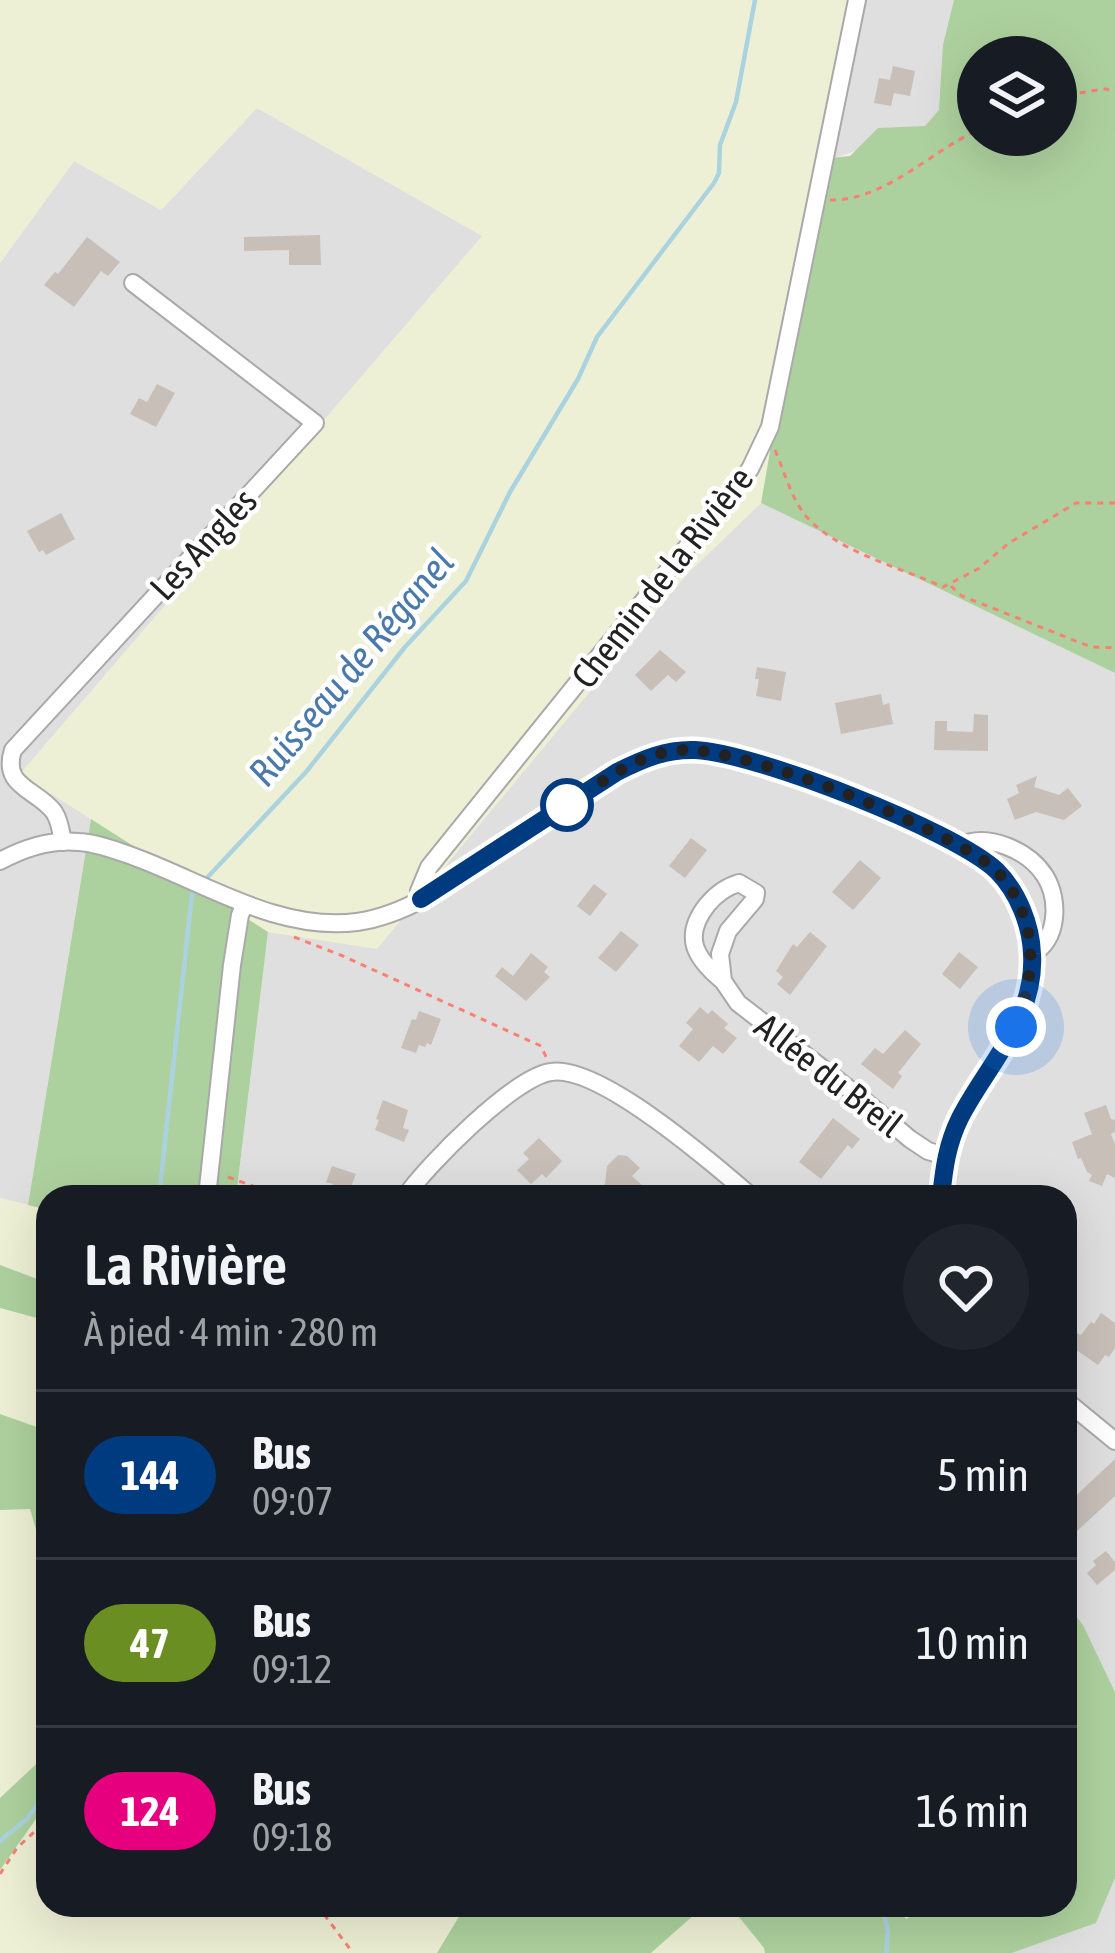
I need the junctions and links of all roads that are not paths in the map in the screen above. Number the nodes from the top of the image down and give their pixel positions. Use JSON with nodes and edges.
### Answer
{"nodes":[{"id":1,"x":857,"y":0,"type":"edge"},
{"id":2,"x":134,"y":283,"type":"dead end"},
{"id":3,"x":63,"y":842,"type":"junction"},
{"id":4,"x":960,"y":846,"type":"junction"},
{"id":5,"x":0,"y":861,"type":"edge"},
{"id":6,"x":421,"y":899,"type":"junction"},
{"id":7,"x":245,"y":904,"type":"junction"},
{"id":8,"x":1032,"y":954,"type":"junction"},
{"id":9,"x":723,"y":980,"type":"junction"},
{"id":10,"x":945,"y":1156,"type":"junction"},
{"id":11,"x":208,"y":1185,"type":"edge"},
{"id":12,"x":414,"y":1185,"type":"edge"},
{"id":13,"x":737,"y":1185,"type":"edge"},
{"id":14,"x":942,"y":1185,"type":"edge"},
{"id":15,"x":1077,"y":1410,"type":"edge"},
{"id":16,"x":1115,"y":1441,"type":"edge"}],
"edges":[{"from":1,"to":6,"type":"street","name":"Chemin de la Rivière"},
{"from":2,"to":3,"type":"street","name":"Les Angles"},
{"from":3,"to":5,"type":"street"},
{"from":3,"to":7,"type":"street"},
{"from":4,"to":6,"type":"street"},
{"from":4,"to":8,"type":"street"},
{"from":4,"to":8,"type":"street"},
{"from":6,"to":7,"type":"street"},
{"from":7,"to":11,"type":"street"},
{"from":8,"to":10,"type":"street"},
{"from":9,"to":9,"type":"street","name":"Allée du Breil"},
{"from":9,"to":10,"type":"street","name":"Allée du Breil"},
{"from":10,"to":14,"type":"street"},
{"from":12,"to":13,"type":"street"},
{"from":15,"to":16,"type":"street"}]}
